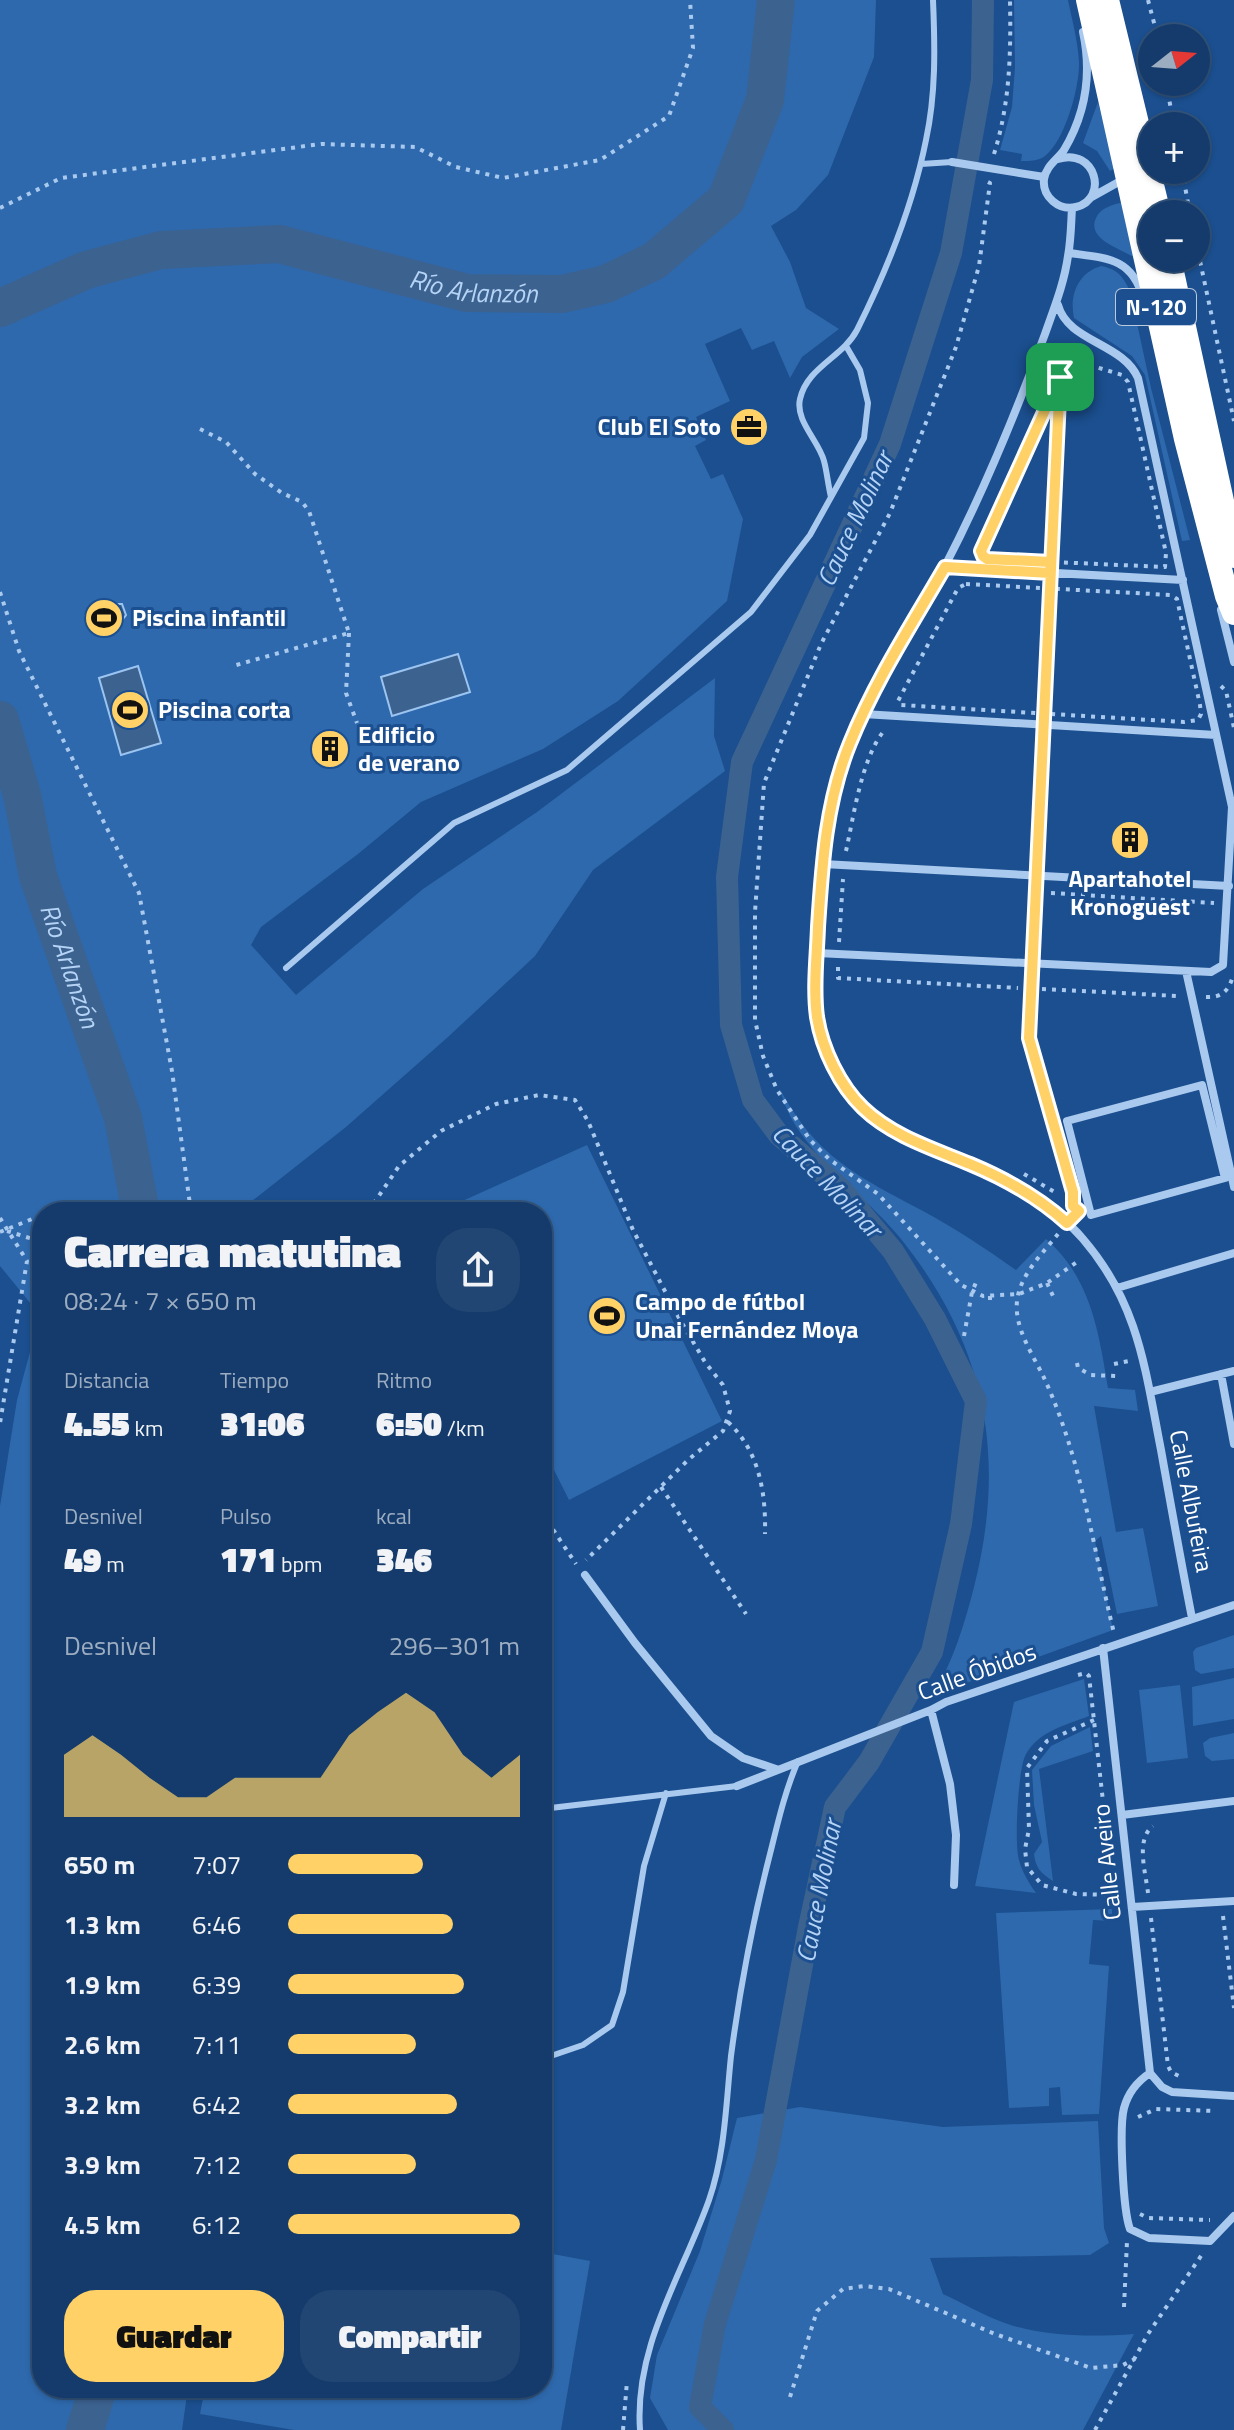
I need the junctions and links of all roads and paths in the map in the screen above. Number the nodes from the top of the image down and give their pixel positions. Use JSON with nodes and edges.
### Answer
{"nodes":[{"id":1,"x":690,"y":0,"type":"edge"},
{"id":2,"x":933,"y":0,"type":"edge"},
{"id":3,"x":1010,"y":0,"type":"edge"},
{"id":4,"x":1088,"y":0,"type":"edge"},
{"id":5,"x":1107,"y":0,"type":"edge"},
{"id":6,"x":1148,"y":0,"type":"edge"},
{"id":7,"x":1154,"y":24,"type":"edge"},
{"id":8,"x":1082,"y":25,"type":"dead end"},
{"id":9,"x":1115,"y":33,"type":"junction"},
{"id":10,"x":1126,"y":122,"type":"dead end"},
{"id":11,"x":1132,"y":150,"type":"dead end"},
{"id":12,"x":994,"y":154,"type":"dead end"},
{"id":13,"x":1058,"y":159,"type":"junction"},
{"id":14,"x":952,"y":162,"type":"joint"},
{"id":15,"x":921,"y":164,"type":"junction"},
{"id":16,"x":1044,"y":177,"type":"junction"},
{"id":17,"x":1127,"y":177,"type":"junction"},
{"id":18,"x":990,"y":183,"type":"dead end"},
{"id":19,"x":1090,"y":198,"type":"junction"},
{"id":20,"x":1156,"y":200,"type":"edge"},
{"id":21,"x":0,"y":208,"type":"edge"},
{"id":22,"x":1072,"y":208,"type":"junction"},
{"id":23,"x":1069,"y":253,"type":"junction"},
{"id":24,"x":1172,"y":272,"type":"edge"},
{"id":25,"x":1202,"y":272,"type":"edge"},
{"id":26,"x":1058,"y":304,"type":"junction"},
{"id":27,"x":1145,"y":308,"type":"dead end"},
{"id":28,"x":1149,"y":323,"type":"dead end"},
{"id":29,"x":1070,"y":325,"type":"junction"},
{"id":30,"x":1045,"y":332,"type":"junction"},
{"id":31,"x":846,"y":346,"type":"junction"},
{"id":32,"x":1070,"y":359,"type":"dead end"},
{"id":33,"x":1060,"y":377,"type":"joint"},
{"id":34,"x":1234,"y":421,"type":"edge"},
{"id":35,"x":200,"y":429,"type":"dead end"},
{"id":36,"x":831,"y":497,"type":"junction"},
{"id":37,"x":890,"y":513,"type":"dead end"},
{"id":38,"x":1234,"y":556,"type":"edge"},
{"id":39,"x":1051,"y":562,"type":"junction"},
{"id":40,"x":945,"y":567,"type":"junction"},
{"id":41,"x":1050,"y":573,"type":"junction"},
{"id":42,"x":1183,"y":580,"type":"junction"},
{"id":43,"x":0,"y":592,"type":"edge"},
{"id":44,"x":1234,"y":613,"type":"edge"},
{"id":45,"x":349,"y":633,"type":"junction"},
{"id":46,"x":1234,"y":662,"type":"edge"},
{"id":47,"x":233,"y":666,"type":"dead end"},
{"id":48,"x":863,"y":714,"type":"junction"},
{"id":49,"x":357,"y":723,"type":"dead end"},
{"id":50,"x":1043,"y":724,"type":"junction"},
{"id":51,"x":883,"y":732,"type":"dead end"},
{"id":52,"x":1216,"y":735,"type":"junction"},
{"id":53,"x":856,"y":853,"type":"dead end"},
{"id":54,"x":823,"y":864,"type":"junction"},
{"id":55,"x":1036,"y":876,"type":"junction"},
{"id":56,"x":1229,"y":886,"type":"junction"},
{"id":57,"x":1035,"y":892,"type":"junction"},
{"id":58,"x":1218,"y":909,"type":"dead end"},
{"id":59,"x":817,"y":953,"type":"junction"},
{"id":60,"x":1032,"y":964,"type":"junction"},
{"id":61,"x":286,"y":968,"type":"dead end"},
{"id":62,"x":1186,"y":971,"type":"junction"},
{"id":63,"x":838,"y":978,"type":"dead end"},
{"id":64,"x":830,"y":980,"type":"dead end"},
{"id":65,"x":1022,"y":1172,"type":"dead end"},
{"id":66,"x":1225,"y":1178,"type":"joint"},
{"id":67,"x":1234,"y":1187,"type":"edge"},
{"id":68,"x":190,"y":1202,"type":"edge"},
{"id":69,"x":375,"y":1202,"type":"edge"},
{"id":70,"x":1073,"y":1206,"type":"joint"},
{"id":71,"x":0,"y":1218,"type":"edge"},
{"id":72,"x":32,"y":1220,"type":"edge"},
{"id":73,"x":1067,"y":1223,"type":"junction"},
{"id":74,"x":7,"y":1231,"type":"junction"},
{"id":75,"x":0,"y":1232,"type":"edge"},
{"id":76,"x":32,"y":1239,"type":"edge"},
{"id":77,"x":1234,"y":1253,"type":"edge"},
{"id":78,"x":1077,"y":1262,"type":"dead end"},
{"id":79,"x":977,"y":1280,"type":"dead end"},
{"id":80,"x":1047,"y":1283,"type":"junction"},
{"id":81,"x":1117,"y":1288,"type":"junction"},
{"id":82,"x":1019,"y":1294,"type":"junction"},
{"id":83,"x":990,"y":1296,"type":"dead end"},
{"id":84,"x":1053,"y":1296,"type":"dead end"},
{"id":85,"x":990,"y":1306,"type":"dead end"},
{"id":86,"x":964,"y":1336,"type":"dead end"},
{"id":87,"x":1077,"y":1363,"type":"dead end"},
{"id":88,"x":1234,"y":1371,"type":"edge"},
{"id":89,"x":1221,"y":1374,"type":"junction"},
{"id":90,"x":1117,"y":1376,"type":"dead end"},
{"id":91,"x":1150,"y":1392,"type":"junction"},
{"id":92,"x":728,"y":1422,"type":"junction"},
{"id":93,"x":0,"y":1423,"type":"edge"},
{"id":94,"x":1234,"y":1444,"type":"edge"},
{"id":95,"x":661,"y":1487,"type":"junction"},
{"id":96,"x":552,"y":1528,"type":"edge"},
{"id":97,"x":765,"y":1534,"type":"dead end"},
{"id":98,"x":585,"y":1575,"type":"dead end"},
{"id":99,"x":1234,"y":1605,"type":"edge"},
{"id":100,"x":746,"y":1614,"type":"dead end"},
{"id":101,"x":1192,"y":1618,"type":"junction"},
{"id":102,"x":1116,"y":1643,"type":"junction"},
{"id":103,"x":1103,"y":1648,"type":"junction"},
{"id":104,"x":1067,"y":1678,"type":"dead end"},
{"id":105,"x":931,"y":1710,"type":"junction"},
{"id":106,"x":1094,"y":1720,"type":"junction"},
{"id":107,"x":798,"y":1761,"type":"junction"},
{"id":108,"x":777,"y":1770,"type":"junction"},
{"id":109,"x":737,"y":1786,"type":"joint"},
{"id":110,"x":666,"y":1793,"type":"junction"},
{"id":111,"x":1234,"y":1801,"type":"edge"},
{"id":112,"x":552,"y":1808,"type":"edge"},
{"id":113,"x":1122,"y":1815,"type":"junction"},
{"id":114,"x":1161,"y":1823,"type":"dead end"},
{"id":115,"x":954,"y":1885,"type":"dead end"},
{"id":116,"x":1221,"y":1901,"type":"junction"},
{"id":117,"x":1234,"y":1901,"type":"edge"},
{"id":118,"x":1150,"y":1906,"type":"junction"},
{"id":119,"x":1132,"y":1907,"type":"junction"},
{"id":120,"x":1234,"y":2008,"type":"edge"},
{"id":121,"x":552,"y":2056,"type":"edge"},
{"id":122,"x":1150,"y":2073,"type":"junction"},
{"id":123,"x":1185,"y":2079,"type":"dead end"},
{"id":124,"x":1234,"y":2096,"type":"edge"},
{"id":125,"x":1220,"y":2111,"type":"dead end"},
{"id":126,"x":1133,"y":2123,"type":"dead end"},
{"id":127,"x":1135,"y":2208,"type":"dead end"},
{"id":128,"x":1234,"y":2216,"type":"edge"},
{"id":129,"x":1214,"y":2220,"type":"dead end"},
{"id":130,"x":1210,"y":2241,"type":"junction"},
{"id":131,"x":1126,"y":2254,"type":"dead end"},
{"id":132,"x":1124,"y":2307,"type":"dead end"},
{"id":133,"x":1135,"y":2359,"type":"junction"},
{"id":134,"x":628,"y":2378,"type":"dead end"},
{"id":135,"x":790,"y":2397,"type":"dead end"},
{"id":136,"x":623,"y":2430,"type":"edge"},
{"id":137,"x":640,"y":2430,"type":"edge"},
{"id":138,"x":1095,"y":2430,"type":"edge"}],
"edges":[{"from":1,"to":21,"type":"path"},
{"from":2,"to":15,"type":"lane"},
{"from":3,"to":12,"type":"path"},
{"from":4,"to":17,"type":"highway","number":"N-120"},
{"from":5,"to":9,"type":"highway"},
{"from":6,"to":7,"type":"path"},
{"from":8,"to":13,"type":"street"},
{"from":9,"to":10,"type":"street"},
{"from":9,"to":20,"type":"highway"},
{"from":11,"to":17,"type":"street"},
{"from":13,"to":16,"type":"street"},
{"from":13,"to":19,"type":"street"},
{"from":14,"to":15,"type":"lane"},
{"from":14,"to":16,"type":"street"},
{"from":15,"to":31,"type":"lane"},
{"from":16,"to":22,"type":"street"},
{"from":17,"to":19,"type":"street"},
{"from":17,"to":44,"type":"highway","number":"N-120"},
{"from":18,"to":37,"type":"path"},
{"from":19,"to":22,"type":"street"},
{"from":22,"to":23,"type":"street","name":"Calle Albufeira"},
{"from":23,"to":26,"type":"street","name":"Calle Albufeira"},
{"from":23,"to":27,"type":"street"},
{"from":24,"to":38,"type":"highway","number":"N-120"},
{"from":25,"to":34,"type":"path"},
{"from":26,"to":29,"type":"street"},
{"from":26,"to":30,"type":"street","name":"Calle Albufeira"},
{"from":28,"to":46,"type":"street"},
{"from":29,"to":30,"type":"street"},
{"from":29,"to":42,"type":"street"},
{"from":30,"to":40,"type":"street","name":"Calle Albufeira"},
{"from":31,"to":36,"type":"lane"},
{"from":31,"to":36,"type":"lane"},
{"from":32,"to":39,"type":"path"},
{"from":33,"to":39,"type":"street"},
{"from":33,"to":39,"type":"path"},
{"from":35,"to":45,"type":"path"},
{"from":36,"to":61,"type":"lane"},
{"from":39,"to":41,"type":"street"},
{"from":40,"to":41,"type":"street"},
{"from":40,"to":48,"type":"street","name":"Calle Albufeira"},
{"from":41,"to":42,"type":"street"},
{"from":41,"to":50,"type":"street"},
{"from":42,"to":52,"type":"street"},
{"from":43,"to":68,"type":"path"},
{"from":45,"to":47,"type":"path"},
{"from":45,"to":49,"type":"path"},
{"from":48,"to":50,"type":"street"},
{"from":48,"to":54,"type":"street","name":"Calle Albufeira"},
{"from":50,"to":52,"type":"street"},
{"from":50,"to":55,"type":"street"},
{"from":51,"to":53,"type":"path"},
{"from":52,"to":56,"type":"street"},
{"from":54,"to":55,"type":"street"},
{"from":54,"to":59,"type":"street","name":"Calle Albufeira"},
{"from":55,"to":56,"type":"street"},
{"from":55,"to":57,"type":"street"},
{"from":56,"to":62,"type":"street"},
{"from":57,"to":58,"type":"path"},
{"from":57,"to":60,"type":"street"},
{"from":59,"to":60,"type":"street"},
{"from":59,"to":73,"type":"street","name":"Calle Albufeira"},
{"from":60,"to":62,"type":"street"},
{"from":60,"to":70,"type":"street"},
{"from":62,"to":67,"type":"street"},
{"from":63,"to":64,"type":"path"},
{"from":65,"to":70,"type":"path"},
{"from":66,"to":66,"type":"street"},
{"from":69,"to":92,"type":"path"},
{"from":71,"to":74,"type":"path"},
{"from":72,"to":74,"type":"path"},
{"from":73,"to":81,"type":"street","name":"Calle Albufeira"},
{"from":73,"to":82,"type":"path"},
{"from":74,"to":75,"type":"path"},
{"from":74,"to":76,"type":"path"},
{"from":74,"to":93,"type":"path"},
{"from":77,"to":81,"type":"street"},
{"from":78,"to":80,"type":"path"},
{"from":79,"to":86,"type":"path"},
{"from":80,"to":82,"type":"path"},
{"from":80,"to":84,"type":"path"},
{"from":81,"to":91,"type":"street","name":"Calle Albufeira"},
{"from":82,"to":102,"type":"path"},
{"from":83,"to":85,"type":"path"},
{"from":87,"to":90,"type":"path"},
{"from":88,"to":89,"type":"street"},
{"from":89,"to":91,"type":"street"},
{"from":89,"to":94,"type":"street"},
{"from":91,"to":101,"type":"street","name":"Calle Albufeira"},
{"from":92,"to":95,"type":"path"},
{"from":92,"to":97,"type":"path"},
{"from":95,"to":96,"type":"path"},
{"from":95,"to":100,"type":"path"},
{"from":98,"to":108,"type":"street"},
{"from":99,"to":101,"type":"street","name":"Calle Óbidos"},
{"from":101,"to":102,"type":"street","name":"Calle Óbidos"},
{"from":102,"to":103,"type":"street","name":"Calle Óbidos"},
{"from":103,"to":105,"type":"street","name":"Calle Óbidos"},
{"from":103,"to":113,"type":"street","name":"Calle Aveiro"},
{"from":104,"to":106,"type":"path"},
{"from":105,"to":107,"type":"street","name":"Calle Óbidos"},
{"from":105,"to":115,"type":"street"},
{"from":106,"to":106,"type":"path"},
{"from":107,"to":108,"type":"street","name":"Calle Óbidos"},
{"from":107,"to":137,"type":"lane"},
{"from":108,"to":109,"type":"street","name":"Calle Óbidos"},
{"from":109,"to":110,"type":"lane"},
{"from":110,"to":112,"type":"lane"},
{"from":110,"to":121,"type":"lane"},
{"from":111,"to":113,"type":"street"},
{"from":113,"to":119,"type":"street","name":"Calle Aveiro"},
{"from":114,"to":118,"type":"path"},
{"from":116,"to":117,"type":"street"},
{"from":116,"to":118,"type":"street"},
{"from":116,"to":120,"type":"path"},
{"from":118,"to":119,"type":"street"},
{"from":118,"to":123,"type":"path"},
{"from":119,"to":122,"type":"street","name":"Calle Aveiro"},
{"from":122,"to":124,"type":"street"},
{"from":122,"to":130,"type":"street"},
{"from":125,"to":126,"type":"path"},
{"from":127,"to":129,"type":"path"},
{"from":128,"to":130,"type":"street"},
{"from":130,"to":133,"type":"path"},
{"from":131,"to":132,"type":"path"},
{"from":133,"to":135,"type":"path"},
{"from":133,"to":138,"type":"path"},
{"from":134,"to":136,"type":"path"}]}
